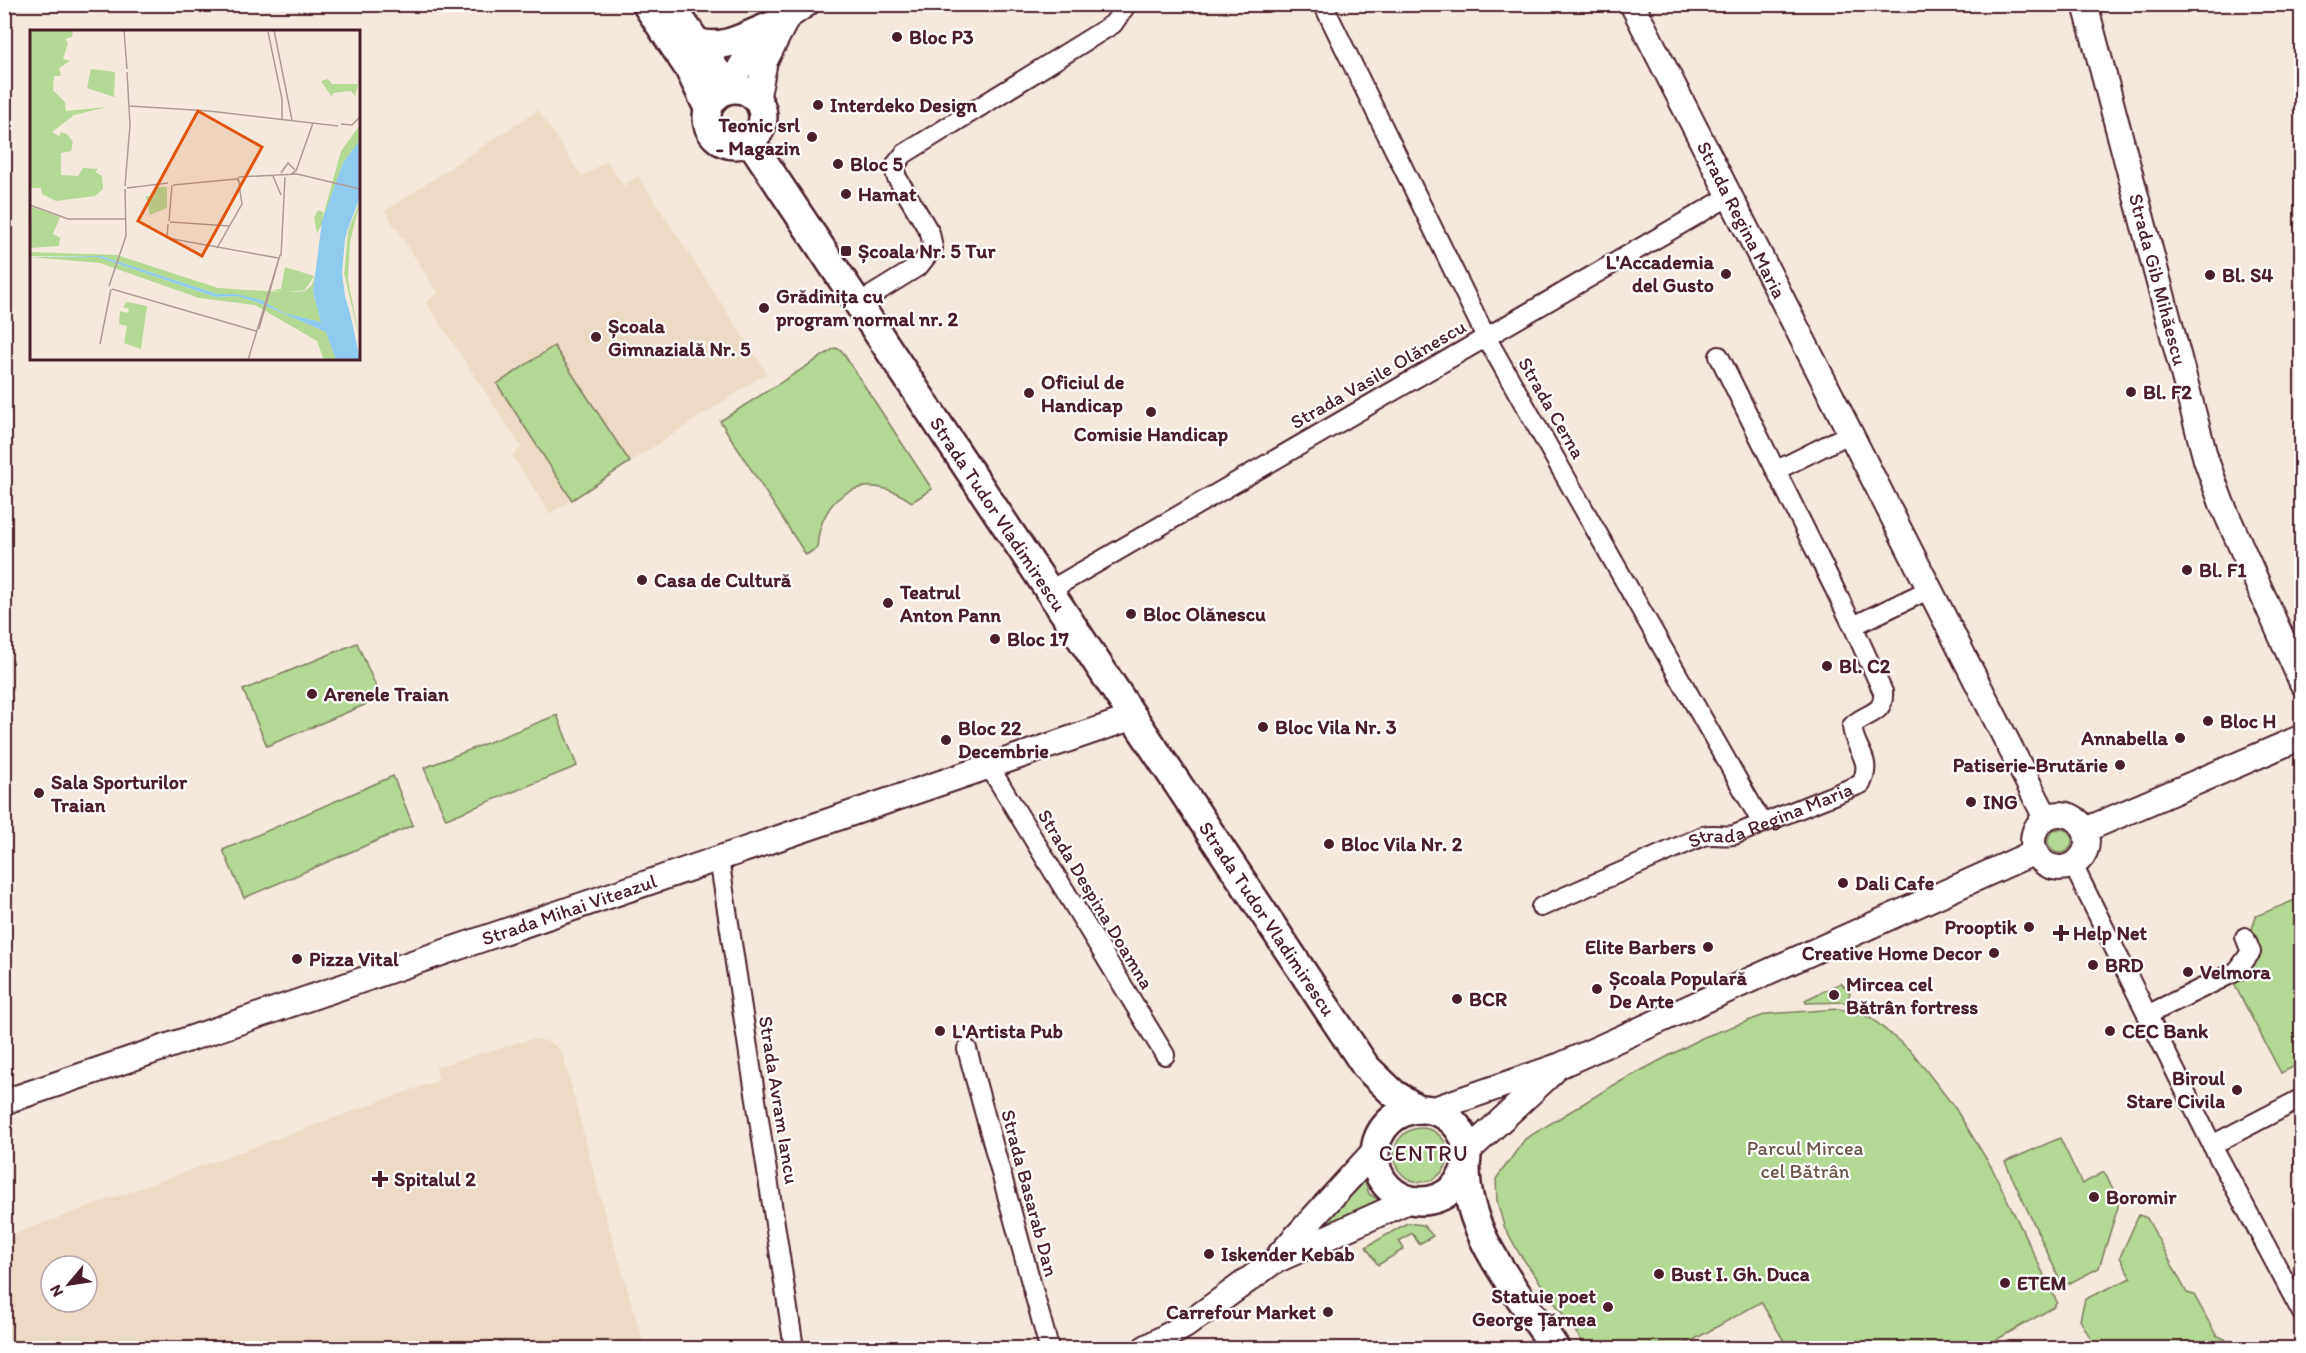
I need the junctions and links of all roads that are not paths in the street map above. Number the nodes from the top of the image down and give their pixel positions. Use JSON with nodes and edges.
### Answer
{"nodes":[{"id":1,"x":646,"y":4,"type":"edge"},
{"id":2,"x":670,"y":4,"type":"edge"},
{"id":3,"x":1127,"y":4,"type":"edge"},
{"id":4,"x":1323,"y":4,"type":"edge"},
{"id":5,"x":1632,"y":4,"type":"edge"},
{"id":6,"x":2085,"y":4,"type":"edge"},
{"id":7,"x":790,"y":15,"type":"edge"},
{"id":8,"x":697,"y":42,"type":"junction"},
{"id":9,"x":729,"y":89,"type":"junction"},
{"id":10,"x":757,"y":100,"type":"junction"},
{"id":11,"x":708,"y":108,"type":"junction"},
{"id":12,"x":750,"y":141,"type":"junction"},
{"id":13,"x":1728,"y":197,"type":"junction"},
{"id":14,"x":859,"y":303,"type":"junction"},
{"id":15,"x":1486,"y":337,"type":"junction"},
{"id":16,"x":1719,"y":356,"type":"dead end"},
{"id":17,"x":1849,"y":434,"type":"junction"},
{"id":18,"x":1777,"y":470,"type":"junction"},
{"id":19,"x":1050,"y":590,"type":"junction"},
{"id":20,"x":1928,"y":590,"type":"junction"},
{"id":21,"x":1853,"y":626,"type":"junction"},
{"id":22,"x":2301,"y":683,"type":"edge"},
{"id":23,"x":1134,"y":717,"type":"junction"},
{"id":24,"x":2301,"y":737,"type":"edge"},
{"id":25,"x":989,"y":766,"type":"junction"},
{"id":26,"x":2046,"y":818,"type":"junction"},
{"id":27,"x":1762,"y":824,"type":"junction"},
{"id":28,"x":2085,"y":830,"type":"junction"},
{"id":29,"x":2035,"y":852,"type":"junction"},
{"id":30,"x":719,"y":858,"type":"junction"},
{"id":31,"x":2073,"y":866,"type":"junction"},
{"id":32,"x":1541,"y":907,"type":"dead end"},
{"id":33,"x":2245,"y":937,"type":"dead end"},
{"id":34,"x":2147,"y":1015,"type":"junction"},
{"id":35,"x":967,"y":1049,"type":"dead end"},
{"id":36,"x":1166,"y":1055,"type":"dead end"},
{"id":37,"x":1561,"y":1065,"type":"junction"},
{"id":38,"x":1366,"y":1067,"type":"junction"},
{"id":39,"x":2301,"y":1098,"type":"edge"},
{"id":40,"x":4,"y":1102,"type":"edge"},
{"id":41,"x":1424,"y":1110,"type":"junction"},
{"id":42,"x":1379,"y":1139,"type":"junction"},
{"id":43,"x":2212,"y":1145,"type":"junction"},
{"id":44,"x":1466,"y":1160,"type":"junction"},
{"id":45,"x":1421,"y":1200,"type":"junction"},
{"id":46,"x":1485,"y":1242,"type":"junction"},
{"id":47,"x":1273,"y":1262,"type":"junction"},
{"id":48,"x":2301,"y":1313,"type":"edge"},
{"id":49,"x":1185,"y":1326,"type":"junction"},
{"id":50,"x":794,"y":1348,"type":"edge"},
{"id":51,"x":1049,"y":1348,"type":"edge"},
{"id":52,"x":1145,"y":1348,"type":"edge"},
{"id":53,"x":1166,"y":1348,"type":"edge"},
{"id":54,"x":1555,"y":1348,"type":"edge"}],
"edges":[{"from":1,"to":11,"type":"main road"},
{"from":2,"to":8,"type":"main road"},
{"from":3,"to":14,"type":"street"},
{"from":4,"to":15,"type":"street","name":"Strada Cerna"},
{"from":5,"to":13,"type":"main road","name":"Strada Regina Maria"},
{"from":6,"to":22,"type":"main road","name":"Strada Gib Mihăescu"},
{"from":7,"to":8,"type":"main road"},
{"from":7,"to":9,"type":"main road"},
{"from":7,"to":10,"type":"main road"},
{"from":8,"to":9,"type":"main road"},
{"from":9,"to":10,"type":"main road"},
{"from":9,"to":11,"type":"main road"},
{"from":10,"to":12,"type":"main road"},
{"from":11,"to":12,"type":"main road"},
{"from":12,"to":14,"type":"main road","name":"Strada Tudor Vladimirescu"},
{"from":13,"to":15,"type":"street","name":"Strada Vasile Olănescu"},
{"from":13,"to":17,"type":"main road","name":"Strada Regina Maria"},
{"from":14,"to":19,"type":"main road","name":"Strada Tudor Vladimirescu"},
{"from":15,"to":19,"type":"street","name":"Strada Vasile Olănescu"},
{"from":15,"to":27,"type":"street","name":"Strada Cerna"},
{"from":16,"to":18,"type":"street","name":"Strada Regina Maria"},
{"from":17,"to":18,"type":"street"},
{"from":17,"to":20,"type":"main road","name":"Strada Regina Maria"},
{"from":18,"to":21,"type":"street","name":"Strada Regina Maria"},
{"from":19,"to":23,"type":"main road","name":"Strada Tudor Vladimirescu"},
{"from":20,"to":21,"type":"street"},
{"from":20,"to":26,"type":"main road","name":"Strada Regina Maria"},
{"from":21,"to":27,"type":"street","name":"Strada Regina Maria"},
{"from":23,"to":25,"type":"main road","name":"Strada Mihai Viteazul"},
{"from":23,"to":38,"type":"main road","name":"Strada Tudor Vladimirescu"},
{"from":24,"to":28,"type":"main road"},
{"from":25,"to":30,"type":"main road","name":"Strada Mihai Viteazul"},
{"from":25,"to":36,"type":"street","name":"Strada Despina Doamna"},
{"from":26,"to":28,"type":"main road"},
{"from":26,"to":29,"type":"main road"},
{"from":27,"to":32,"type":"street","name":"Strada Regina Maria"},
{"from":28,"to":31,"type":"main road"},
{"from":29,"to":31,"type":"main road"},
{"from":29,"to":37,"type":"main road"},
{"from":30,"to":40,"type":"main road","name":"Strada Mihai Viteazul"},
{"from":30,"to":50,"type":"street","name":"Strada Avram Iancu"},
{"from":31,"to":34,"type":"street"},
{"from":33,"to":34,"type":"street"},
{"from":34,"to":43,"type":"street"},
{"from":35,"to":51,"type":"street","name":"Strada Basarab Dan"},
{"from":37,"to":41,"type":"main road"},
{"from":37,"to":44,"type":"main road"},
{"from":38,"to":41,"type":"main road","name":"Strada Tudor Vladimirescu"},
{"from":38,"to":42,"type":"main road","name":"Strada Tudor Vladimirescu"},
{"from":39,"to":43,"type":"street"},
{"from":41,"to":42,"type":"main road"},
{"from":41,"to":44,"type":"main road"},
{"from":42,"to":45,"type":"main road"},
{"from":42,"to":47,"type":"main road"},
{"from":43,"to":48,"type":"street"},
{"from":44,"to":45,"type":"main road"},
{"from":44,"to":46,"type":"main road"},
{"from":45,"to":46,"type":"main road"},
{"from":45,"to":47,"type":"main road"},
{"from":46,"to":54,"type":"main road"},
{"from":47,"to":49,"type":"main road"},
{"from":49,"to":52,"type":"main road"},
{"from":49,"to":53,"type":"main road"}]}
